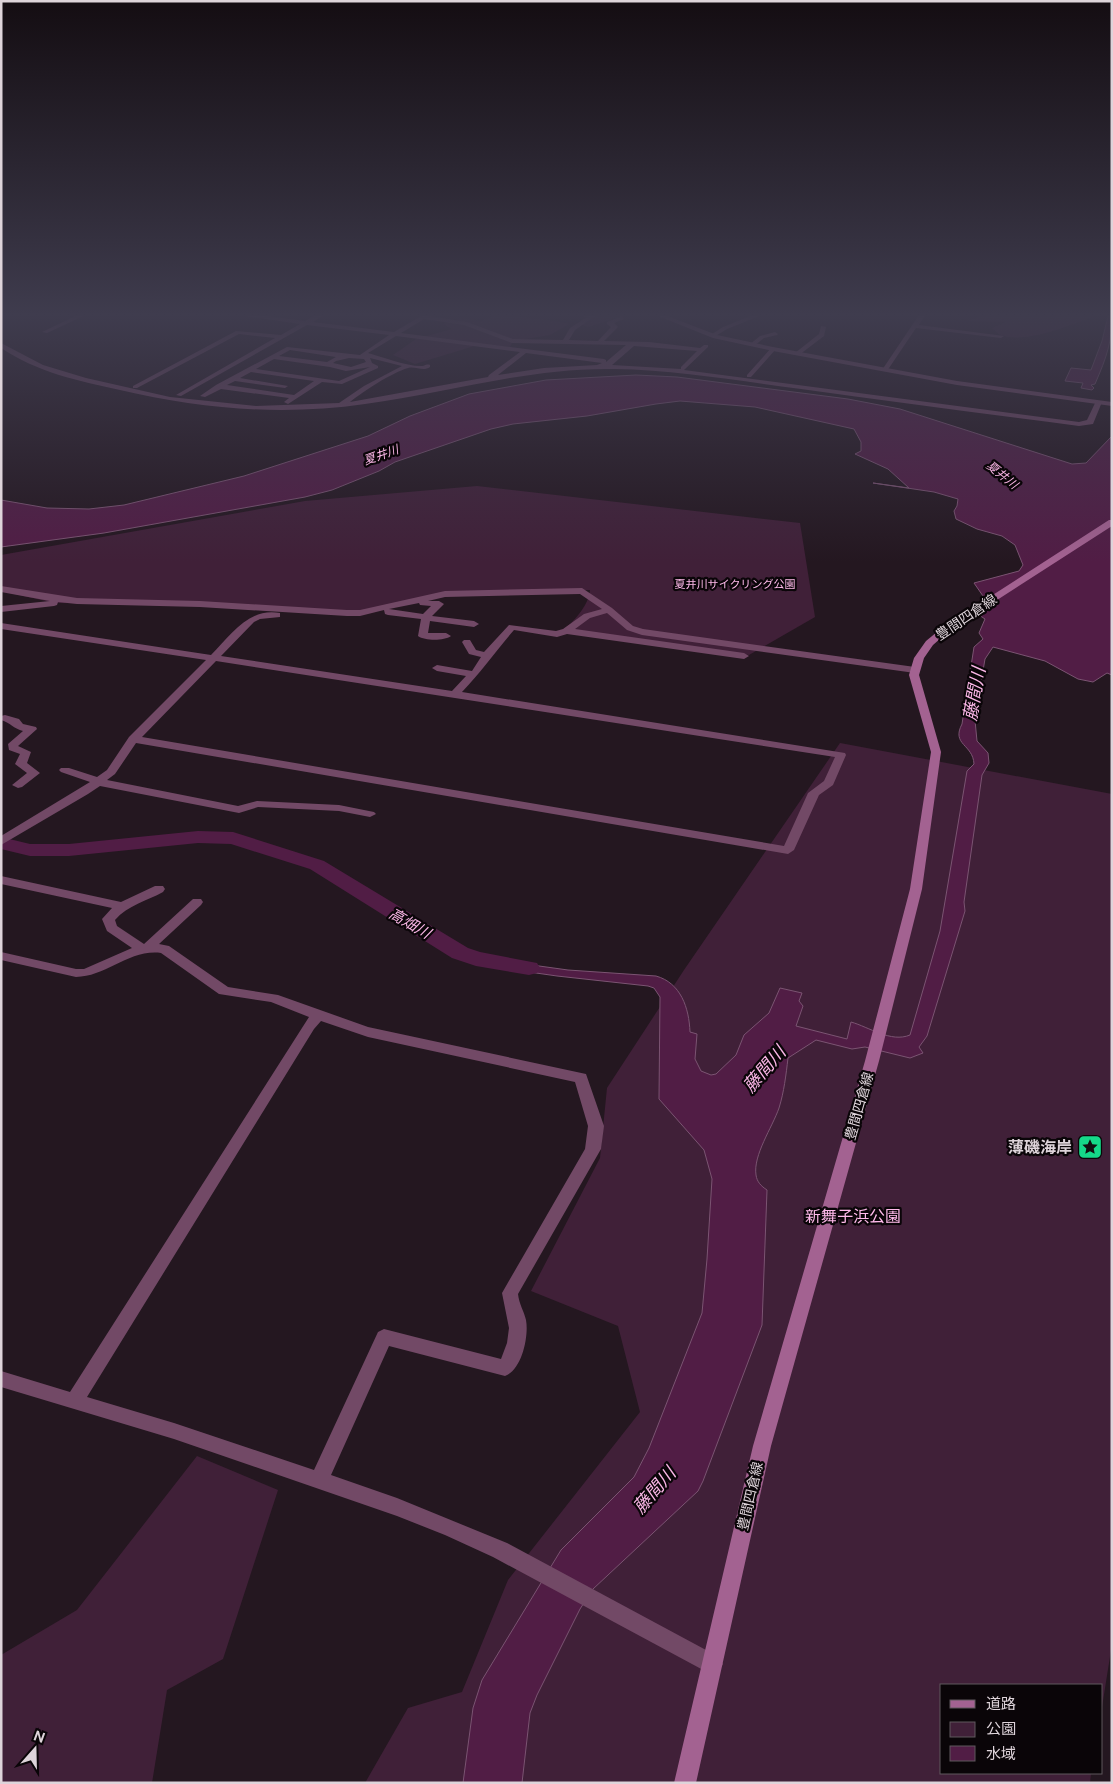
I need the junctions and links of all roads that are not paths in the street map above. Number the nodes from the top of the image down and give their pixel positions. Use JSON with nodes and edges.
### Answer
{"nodes":[{"id":1,"x":155,"y":395,"type":"edge"},
{"id":2,"x":278,"y":395,"type":"edge"},
{"id":3,"x":298,"y":395,"type":"edge"},
{"id":4,"x":355,"y":395,"type":"edge"},
{"id":5,"x":409,"y":395,"type":"edge"},
{"id":6,"x":862,"y":395,"type":"edge"},
{"id":7,"x":1048,"y":395,"type":"edge"},
{"id":8,"x":294,"y":398,"type":"junction"},
{"id":9,"x":1098,"y":402,"type":"junction"},
{"id":10,"x":286,"y":403,"type":"dead end"},
{"id":11,"x":1110,"y":403,"type":"edge"},
{"id":12,"x":341,"y":406,"type":"junction"},
{"id":13,"x":1112,"y":522,"type":"edge"},
{"id":14,"x":1,"y":589,"type":"edge"},
{"id":15,"x":76,"y":601,"type":"junction"},
{"id":16,"x":403,"y":604,"type":"junction"},
{"id":17,"x":1,"y":608,"type":"edge"},
{"id":18,"x":610,"y":610,"type":"junction"},
{"id":19,"x":317,"y":612,"type":"junction"},
{"id":20,"x":360,"y":613,"type":"junction"},
{"id":21,"x":425,"y":617,"type":"junction"},
{"id":22,"x":474,"y":624,"type":"dead end"},
{"id":23,"x":1,"y":626,"type":"edge"},
{"id":24,"x":566,"y":631,"type":"junction"},
{"id":25,"x":446,"y":636,"type":"dead end"},
{"id":26,"x":468,"y":642,"type":"dead end"},
{"id":27,"x":487,"y":656,"type":"junction"},
{"id":28,"x":744,"y":656,"type":"dead end"},
{"id":29,"x":212,"y":658,"type":"junction"},
{"id":30,"x":915,"y":670,"type":"junction"},
{"id":31,"x":474,"y":674,"type":"junction"},
{"id":32,"x":429,"y":691,"type":"junction"},
{"id":33,"x":454,"y":694,"type":"junction"},
{"id":34,"x":6,"y":718,"type":"dead end"},
{"id":35,"x":133,"y":739,"type":"junction"},
{"id":36,"x":65,"y":770,"type":"dead end"},
{"id":37,"x":99,"y":782,"type":"junction"},
{"id":38,"x":18,"y":785,"type":"dead end"},
{"id":39,"x":370,"y":814,"type":"dead end"},
{"id":40,"x":3,"y":838,"type":"edge"},
{"id":41,"x":1,"y":880,"type":"edge"},
{"id":42,"x":159,"y":889,"type":"dead end"},
{"id":43,"x":197,"y":902,"type":"dead end"},
{"id":44,"x":123,"y":906,"type":"junction"},
{"id":45,"x":145,"y":948,"type":"junction"},
{"id":46,"x":1,"y":956,"type":"edge"},
{"id":47,"x":318,"y":1016,"type":"junction"},
{"id":48,"x":1,"y":1379,"type":"edge"},
{"id":49,"x":74,"y":1401,"type":"junction"},
{"id":50,"x":319,"y":1480,"type":"junction"},
{"id":51,"x":712,"y":1664,"type":"junction"},
{"id":52,"x":685,"y":1783,"type":"edge"}],
"edges":[{"from":1,"to":12,"type":"street"},
{"from":2,"to":8,"type":"street"},
{"from":3,"to":8,"type":"street"},
{"from":4,"to":12,"type":"street"},
{"from":5,"to":12,"type":"street"},
{"from":6,"to":9,"type":"street"},
{"from":7,"to":9,"type":"street"},
{"from":8,"to":10,"type":"street"},
{"from":9,"to":11,"type":"street"},
{"from":13,"to":30,"type":"main road","name":"豊間四倉線"},
{"from":14,"to":15,"type":"street"},
{"from":15,"to":17,"type":"street"},
{"from":15,"to":19,"type":"street"},
{"from":16,"to":18,"type":"street"},
{"from":16,"to":20,"type":"street"},
{"from":16,"to":21,"type":"street"},
{"from":18,"to":24,"type":"street"},
{"from":18,"to":30,"type":"street"},
{"from":19,"to":20,"type":"street"},
{"from":19,"to":29,"type":"street"},
{"from":20,"to":21,"type":"street"},
{"from":21,"to":22,"type":"street"},
{"from":21,"to":25,"type":"street"},
{"from":23,"to":29,"type":"street"},
{"from":24,"to":27,"type":"street"},
{"from":24,"to":28,"type":"street"},
{"from":26,"to":27,"type":"street"},
{"from":27,"to":31,"type":"street"},
{"from":29,"to":32,"type":"street"},
{"from":29,"to":35,"type":"street"},
{"from":30,"to":51,"type":"main road","name":"豊間四倉線"},
{"from":31,"to":32,"type":"street"},
{"from":31,"to":33,"type":"street"},
{"from":32,"to":33,"type":"street"},
{"from":33,"to":35,"type":"street"},
{"from":34,"to":38,"type":"street"},
{"from":35,"to":37,"type":"street"},
{"from":36,"to":37,"type":"street"},
{"from":37,"to":39,"type":"street"},
{"from":37,"to":40,"type":"street"},
{"from":41,"to":44,"type":"street"},
{"from":42,"to":44,"type":"street"},
{"from":43,"to":45,"type":"street"},
{"from":44,"to":45,"type":"street"},
{"from":45,"to":46,"type":"street"},
{"from":45,"to":47,"type":"street"},
{"from":47,"to":49,"type":"street"},
{"from":47,"to":50,"type":"street"},
{"from":48,"to":49,"type":"street"},
{"from":49,"to":50,"type":"street"},
{"from":50,"to":51,"type":"street"},
{"from":51,"to":52,"type":"main road","name":"豊間四倉線"}]}
